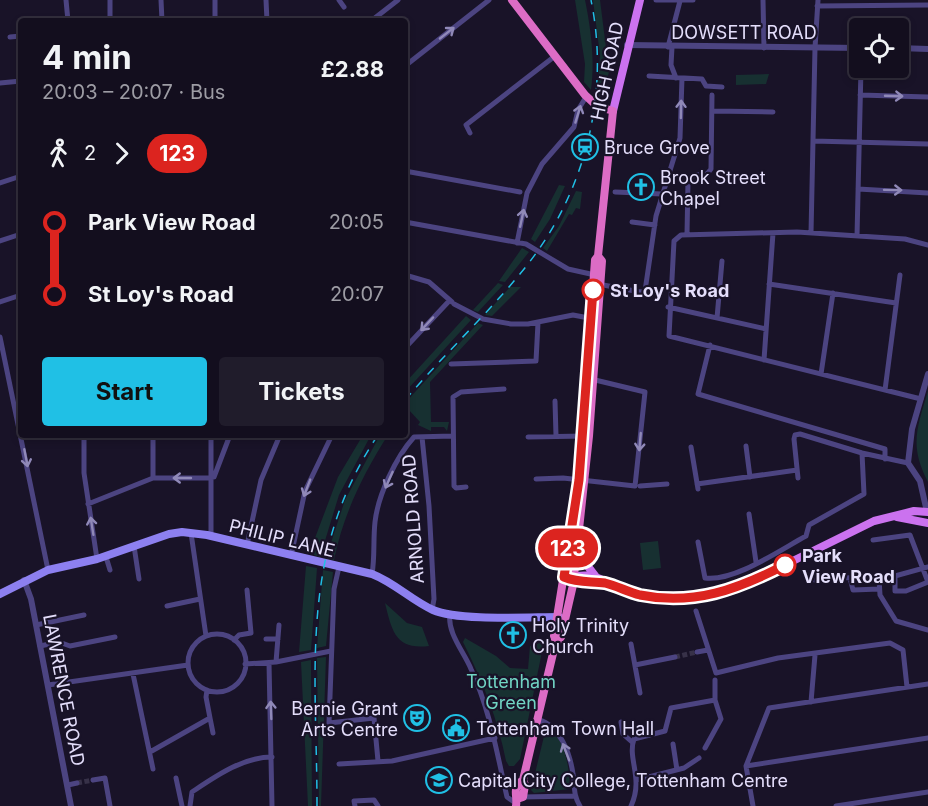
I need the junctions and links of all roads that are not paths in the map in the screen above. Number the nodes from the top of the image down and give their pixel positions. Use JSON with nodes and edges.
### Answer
{"nodes":[{"id":1,"x":66,"y":0,"type":"edge"},
{"id":2,"x":110,"y":0,"type":"edge"},
{"id":3,"x":161,"y":0,"type":"edge"},
{"id":4,"x":214,"y":0,"type":"edge"},
{"id":5,"x":266,"y":0,"type":"edge"},
{"id":6,"x":339,"y":0,"type":"edge"},
{"id":7,"x":398,"y":0,"type":"edge"},
{"id":8,"x":489,"y":0,"type":"edge"},
{"id":9,"x":512,"y":0,"type":"edge"},
{"id":10,"x":640,"y":0,"type":"edge"},
{"id":11,"x":656,"y":0,"type":"edge"},
{"id":12,"x":693,"y":0,"type":"edge"},
{"id":13,"x":763,"y":0,"type":"edge"},
{"id":14,"x":680,"y":1,"type":"edge"},
{"id":15,"x":818,"y":3,"type":"edge"},
{"id":16,"x":928,"y":4,"type":"edge"},
{"id":17,"x":344,"y":7,"type":"dead end"},
{"id":18,"x":68,"y":18,"type":"edge"},
{"id":19,"x":110,"y":18,"type":"edge"},
{"id":20,"x":162,"y":18,"type":"edge"},
{"id":21,"x":215,"y":18,"type":"edge"},
{"id":22,"x":267,"y":18,"type":"edge"},
{"id":23,"x":375,"y":18,"type":"edge"},
{"id":24,"x":18,"y":36,"type":"edge"},
{"id":25,"x":10,"y":37,"type":"dead end"},
{"id":26,"x":627,"y":45,"type":"junction"},
{"id":27,"x":670,"y":47,"type":"junction"},
{"id":28,"x":764,"y":48,"type":"junction"},
{"id":29,"x":815,"y":48,"type":"junction"},
{"id":30,"x":849,"y":48,"type":"edge"},
{"id":31,"x":909,"y":48,"type":"edge"},
{"id":32,"x":928,"y":49,"type":"edge"},
{"id":33,"x":555,"y":56,"type":"junction"},
{"id":34,"x":408,"y":64,"type":"edge"},
{"id":35,"x":649,"y":76,"type":"dead end"},
{"id":36,"x":679,"y":78,"type":"junction"},
{"id":37,"x":861,"y":78,"type":"edge"},
{"id":38,"x":18,"y":81,"type":"edge"},
{"id":39,"x":0,"y":83,"type":"edge"},
{"id":40,"x":722,"y":87,"type":"dead end"},
{"id":41,"x":712,"y":95,"type":"dead end"},
{"id":42,"x":860,"y":95,"type":"junction"},
{"id":43,"x":586,"y":97,"type":"junction"},
{"id":44,"x":928,"y":97,"type":"edge"},
{"id":45,"x":613,"y":111,"type":"junction"},
{"id":46,"x":712,"y":111,"type":"junction"},
{"id":47,"x":773,"y":112,"type":"dead end"},
{"id":48,"x":470,"y":133,"type":"dead end"},
{"id":49,"x":813,"y":141,"type":"junction"},
{"id":50,"x":859,"y":142,"type":"junction"},
{"id":51,"x":928,"y":144,"type":"edge"},
{"id":52,"x":408,"y":172,"type":"edge"},
{"id":53,"x":18,"y":177,"type":"edge"},
{"id":54,"x":0,"y":183,"type":"edge"},
{"id":55,"x":858,"y":189,"type":"junction"},
{"id":56,"x":520,"y":192,"type":"dead end"},
{"id":57,"x":615,"y":192,"type":"dead end"},
{"id":58,"x":928,"y":193,"type":"edge"},
{"id":59,"x":662,"y":194,"type":"junction"},
{"id":60,"x":632,"y":222,"type":"dead end"},
{"id":61,"x":408,"y":223,"type":"edge"},
{"id":62,"x":655,"y":225,"type":"junction"},
{"id":63,"x":773,"y":232,"type":"junction"},
{"id":64,"x":811,"y":233,"type":"junction"},
{"id":65,"x":687,"y":234,"type":"junction"},
{"id":66,"x":18,"y":235,"type":"edge"},
{"id":67,"x":857,"y":236,"type":"junction"},
{"id":68,"x":0,"y":241,"type":"edge"},
{"id":69,"x":517,"y":243,"type":"junction"},
{"id":70,"x":928,"y":245,"type":"edge"},
{"id":71,"x":722,"y":261,"type":"dead end"},
{"id":72,"x":900,"y":275,"type":"dead end"},
{"id":73,"x":408,"y":277,"type":"edge"},
{"id":74,"x":597,"y":280,"type":"junction"},
{"id":75,"x":769,"y":284,"type":"junction"},
{"id":76,"x":833,"y":294,"type":"junction"},
{"id":77,"x":18,"y":296,"type":"edge"},
{"id":78,"x":0,"y":302,"type":"edge"},
{"id":79,"x":452,"y":302,"type":"junction"},
{"id":80,"x":896,"y":303,"type":"junction"},
{"id":81,"x":668,"y":307,"type":"junction"},
{"id":82,"x":717,"y":318,"type":"junction"},
{"id":83,"x":595,"y":319,"type":"junction"},
{"id":84,"x":538,"y":323,"type":"junction"},
{"id":85,"x":766,"y":330,"type":"junction"},
{"id":86,"x":0,"y":337,"type":"edge"},
{"id":87,"x":408,"y":345,"type":"edge"},
{"id":88,"x":710,"y":345,"type":"junction"},
{"id":89,"x":764,"y":360,"type":"junction"},
{"id":90,"x":451,"y":364,"type":"dead end"},
{"id":91,"x":7,"y":368,"type":"junction"},
{"id":92,"x":0,"y":369,"type":"edge"},
{"id":93,"x":821,"y":374,"type":"junction"},
{"id":94,"x":928,"y":374,"type":"edge"},
{"id":95,"x":591,"y":379,"type":"junction"},
{"id":96,"x":504,"y":389,"type":"dead end"},
{"id":97,"x":885,"y":390,"type":"junction"},
{"id":98,"x":921,"y":399,"type":"junction"},
{"id":99,"x":555,"y":401,"type":"dead end"},
{"id":100,"x":18,"y":422,"type":"edge"},
{"id":101,"x":453,"y":436,"type":"junction"},
{"id":102,"x":556,"y":436,"type":"junction"},
{"id":103,"x":586,"y":436,"type":"junction"},
{"id":104,"x":422,"y":437,"type":"junction"},
{"id":105,"x":528,"y":437,"type":"dead end"},
{"id":106,"x":21,"y":438,"type":"edge"},
{"id":107,"x":84,"y":438,"type":"edge"},
{"id":108,"x":153,"y":438,"type":"edge"},
{"id":109,"x":211,"y":438,"type":"edge"},
{"id":110,"x":229,"y":438,"type":"edge"},
{"id":111,"x":279,"y":438,"type":"edge"},
{"id":112,"x":331,"y":438,"type":"edge"},
{"id":113,"x":746,"y":446,"type":"dead end"},
{"id":114,"x":692,"y":447,"type":"dead end"},
{"id":115,"x":862,"y":453,"type":"junction"},
{"id":116,"x":211,"y":457,"type":"junction"},
{"id":117,"x":220,"y":458,"type":"junction"},
{"id":118,"x":885,"y":459,"type":"junction"},
{"id":119,"x":908,"y":464,"type":"junction"},
{"id":120,"x":797,"y":471,"type":"junction"},
{"id":121,"x":750,"y":477,"type":"junction"},
{"id":122,"x":153,"y":478,"type":"junction"},
{"id":123,"x":211,"y":478,"type":"junction"},
{"id":124,"x":798,"y":478,"type":"dead end"},
{"id":125,"x":536,"y":479,"type":"dead end"},
{"id":126,"x":582,"y":481,"type":"junction"},
{"id":127,"x":668,"y":484,"type":"dead end"},
{"id":128,"x":638,"y":486,"type":"junction"},
{"id":129,"x":466,"y":487,"type":"dead end"},
{"id":130,"x":922,"y":490,"type":"junction"},
{"id":131,"x":88,"y":504,"type":"junction"},
{"id":132,"x":914,"y":511,"type":"junction"},
{"id":133,"x":928,"y":512,"type":"edge"},
{"id":134,"x":749,"y":514,"type":"dead end"},
{"id":135,"x":897,"y":517,"type":"junction"},
{"id":136,"x":928,"y":523,"type":"edge"},
{"id":137,"x":191,"y":533,"type":"junction"},
{"id":138,"x":211,"y":536,"type":"junction"},
{"id":139,"x":873,"y":540,"type":"dead end"},
{"id":140,"x":576,"y":542,"type":"junction"},
{"id":141,"x":698,"y":542,"type":"dead end"},
{"id":142,"x":247,"y":545,"type":"junction"},
{"id":143,"x":134,"y":546,"type":"junction"},
{"id":144,"x":106,"y":556,"type":"junction"},
{"id":145,"x":291,"y":556,"type":"junction"},
{"id":146,"x":97,"y":559,"type":"junction"},
{"id":147,"x":756,"y":562,"type":"junction"},
{"id":148,"x":339,"y":567,"type":"junction"},
{"id":149,"x":926,"y":568,"type":"edge"},
{"id":150,"x":48,"y":570,"type":"junction"},
{"id":151,"x":110,"y":570,"type":"dead end"},
{"id":152,"x":372,"y":574,"type":"junction"},
{"id":153,"x":895,"y":576,"type":"junction"},
{"id":154,"x":570,"y":578,"type":"junction"},
{"id":155,"x":139,"y":579,"type":"dead end"},
{"id":156,"x":850,"y":579,"type":"junction"},
{"id":157,"x":879,"y":579,"type":"junction"},
{"id":158,"x":24,"y":580,"type":"junction"},
{"id":159,"x":595,"y":580,"type":"junction"},
{"id":160,"x":815,"y":580,"type":"dead end"},
{"id":161,"x":928,"y":582,"type":"edge"},
{"id":162,"x":879,"y":589,"type":"junction"},
{"id":163,"x":247,"y":590,"type":"dead end"},
{"id":164,"x":572,"y":592,"type":"junction"},
{"id":165,"x":0,"y":594,"type":"edge"},
{"id":166,"x":200,"y":598,"type":"junction"},
{"id":167,"x":167,"y":606,"type":"dead end"},
{"id":168,"x":432,"y":610,"type":"junction"},
{"id":169,"x":696,"y":611,"type":"dead end"},
{"id":170,"x":450,"y":614,"type":"junction"},
{"id":171,"x":84,"y":615,"type":"dead end"},
{"id":172,"x":563,"y":616,"type":"junction"},
{"id":173,"x":36,"y":625,"type":"junction"},
{"id":174,"x":279,"y":625,"type":"dead end"},
{"id":175,"x":928,"y":630,"type":"edge"},
{"id":176,"x":206,"y":636,"type":"junction"},
{"id":177,"x":115,"y":637,"type":"dead end"},
{"id":178,"x":267,"y":639,"type":"dead end"},
{"id":179,"x":278,"y":639,"type":"junction"},
{"id":180,"x":234,"y":640,"type":"junction"},
{"id":181,"x":631,"y":644,"type":"dead end"},
{"id":182,"x":40,"y":646,"type":"junction"},
{"id":183,"x":708,"y":650,"type":"junction"},
{"id":184,"x":331,"y":651,"type":"junction"},
{"id":185,"x":698,"y":652,"type":"tunnel mouth"},
{"id":186,"x":814,"y":655,"type":"junction"},
{"id":187,"x":675,"y":657,"type":"tunnel mouth"},
{"id":188,"x":276,"y":662,"type":"junction"},
{"id":189,"x":268,"y":663,"type":"junction"},
{"id":190,"x":245,"y":664,"type":"junction"},
{"id":191,"x":188,"y":665,"type":"junction"},
{"id":192,"x":635,"y":665,"type":"junction"},
{"id":193,"x":133,"y":674,"type":"junction"},
{"id":194,"x":716,"y":676,"type":"junction"},
{"id":195,"x":928,"y":684,"type":"edge"},
{"id":196,"x":48,"y":685,"type":"junction"},
{"id":197,"x":907,"y":687,"type":"junction"},
{"id":198,"x":207,"y":690,"type":"junction"},
{"id":199,"x":640,"y":693,"type":"dead end"},
{"id":200,"x":715,"y":700,"type":"junction"},
{"id":201,"x":811,"y":702,"type":"junction"},
{"id":202,"x":210,"y":718,"type":"junction"},
{"id":203,"x":539,"y":720,"type":"junction"},
{"id":204,"x":621,"y":722,"type":"dead end"},
{"id":205,"x":213,"y":734,"type":"dead end"},
{"id":206,"x":495,"y":738,"type":"junction"},
{"id":207,"x":928,"y":738,"type":"edge"},
{"id":208,"x":632,"y":742,"type":"junction"},
{"id":209,"x":673,"y":744,"type":"dead end"},
{"id":210,"x":705,"y":748,"type":"dead end"},
{"id":211,"x":150,"y":752,"type":"junction"},
{"id":212,"x":272,"y":757,"type":"junction"},
{"id":213,"x":699,"y":758,"type":"dead end"},
{"id":214,"x":378,"y":761,"type":"junction"},
{"id":215,"x":339,"y":764,"type":"dead end"},
{"id":216,"x":746,"y":766,"type":"junction"},
{"id":217,"x":153,"y":769,"type":"dead end"},
{"id":218,"x":676,"y":770,"type":"junction"},
{"id":219,"x":176,"y":778,"type":"dead end"},
{"id":220,"x":93,"y":780,"type":"dead end"},
{"id":221,"x":637,"y":780,"type":"junction"},
{"id":222,"x":76,"y":783,"type":"tunnel mouth"},
{"id":223,"x":68,"y":785,"type":"junction"},
{"id":224,"x":192,"y":792,"type":"junction"},
{"id":225,"x":928,"y":792,"type":"edge"},
{"id":226,"x":180,"y":793,"type":"junction"},
{"id":227,"x":574,"y":796,"type":"junction"},
{"id":228,"x":518,"y":802,"type":"edge"},
{"id":229,"x":860,"y":804,"type":"edge"},
{"id":230,"x":71,"y":806,"type":"edge"},
{"id":231,"x":110,"y":806,"type":"edge"},
{"id":232,"x":182,"y":806,"type":"edge"},
{"id":233,"x":190,"y":806,"type":"edge"},
{"id":234,"x":272,"y":806,"type":"edge"},
{"id":235,"x":354,"y":806,"type":"edge"},
{"id":236,"x":378,"y":806,"type":"edge"},
{"id":237,"x":580,"y":806,"type":"edge"},
{"id":238,"x":631,"y":806,"type":"edge"},
{"id":239,"x":753,"y":806,"type":"edge"},
{"id":240,"x":836,"y":806,"type":"edge"}],
"edges":[{"from":1,"to":18,"type":"street"},
{"from":2,"to":19,"type":"street"},
{"from":3,"to":20,"type":"street"},
{"from":4,"to":21,"type":"street"},
{"from":5,"to":22,"type":"street"},
{"from":6,"to":17,"type":"street"},
{"from":7,"to":23,"type":"street"},
{"from":34,"to":8,"type":"street","one_way":true},
{"from":9,"to":33,"type":"highway"},
{"from":10,"to":26,"type":"main road","name":"HIGH ROAD"},
{"from":11,"to":14,"type":"street"},
{"from":12,"to":14,"type":"street"},
{"from":13,"to":28,"type":"street"},
{"from":14,"to":27,"type":"street"},
{"from":15,"to":16,"type":"street"},
{"from":15,"to":29,"type":"street"},
{"from":24,"to":25,"type":"street"},
{"from":26,"to":27,"type":"street","name":"DOWSETT ROAD"},
{"from":26,"to":45,"type":"main road","name":"HIGH ROAD"},
{"from":27,"to":28,"type":"street","name":"DOWSETT ROAD"},
{"from":27,"to":36,"type":"street"},
{"from":28,"to":29,"type":"street","name":"DOWSETT ROAD"},
{"from":29,"to":30,"type":"street","name":"DOWSETT ROAD"},
{"from":29,"to":49,"type":"street"},
{"from":31,"to":32,"type":"street"},
{"from":33,"to":43,"type":"highway"},
{"from":33,"to":48,"type":"street"},
{"from":35,"to":36,"type":"street"},
{"from":36,"to":40,"type":"street"},
{"from":59,"to":36,"type":"street","one_way":true},
{"from":37,"to":42,"type":"street"},
{"from":38,"to":39,"type":"street"},
{"from":41,"to":46,"type":"street"},
{"from":42,"to":44,"type":"street","one_way":true},
{"from":42,"to":50,"type":"street"},
{"from":43,"to":45,"type":"highway"},
{"from":69,"to":43,"type":"street","one_way":true},
{"from":45,"to":74,"type":"highway","name":"HIGH ROAD"},
{"from":46,"to":47,"type":"street"},
{"from":46,"to":65,"type":"street"},
{"from":49,"to":50,"type":"street"},
{"from":49,"to":64,"type":"street"},
{"from":50,"to":51,"type":"street"},
{"from":50,"to":55,"type":"street"},
{"from":52,"to":56,"type":"street"},
{"from":53,"to":54,"type":"street"},
{"from":55,"to":58,"type":"street","one_way":true},
{"from":55,"to":67,"type":"street"},
{"from":57,"to":59,"type":"street"},
{"from":59,"to":62,"type":"street"},
{"from":60,"to":62,"type":"street"},
{"from":61,"to":69,"type":"street"},
{"from":62,"to":74,"type":"street"},
{"from":63,"to":64,"type":"street"},
{"from":63,"to":65,"type":"street"},
{"from":63,"to":75,"type":"street"},
{"from":64,"to":67,"type":"street"},
{"from":65,"to":81,"type":"street"},
{"from":66,"to":68,"type":"street"},
{"from":67,"to":70,"type":"street"},
{"from":69,"to":74,"type":"street"},
{"from":71,"to":82,"type":"street"},
{"from":72,"to":80,"type":"street"},
{"from":73,"to":79,"type":"street"},
{"from":74,"to":83,"type":"highway","name":"HIGH ROAD"},
{"from":75,"to":76,"type":"street"},
{"from":75,"to":85,"type":"street"},
{"from":76,"to":80,"type":"street"},
{"from":76,"to":93,"type":"street"},
{"from":77,"to":78,"type":"street"},
{"from":79,"to":84,"type":"street"},
{"from":79,"to":87,"type":"street","one_way":true},
{"from":80,"to":97,"type":"street"},
{"from":81,"to":82,"type":"street"},
{"from":81,"to":88,"type":"street"},
{"from":82,"to":85,"type":"street"},
{"from":83,"to":84,"type":"street"},
{"from":83,"to":95,"type":"highway","name":"HIGH ROAD"},
{"from":84,"to":90,"type":"street"},
{"from":85,"to":89,"type":"street"},
{"from":86,"to":91,"type":"street"},
{"from":88,"to":89,"type":"street"},
{"from":88,"to":118,"type":"street"},
{"from":89,"to":93,"type":"street"},
{"from":91,"to":92,"type":"street"},
{"from":91,"to":100,"type":"street","one_way":true},
{"from":93,"to":97,"type":"street"},
{"from":94,"to":98,"type":"street"},
{"from":95,"to":103,"type":"highway","name":"HIGH ROAD"},
{"from":95,"to":128,"type":"street","one_way":true},
{"from":96,"to":101,"type":"street"},
{"from":97,"to":98,"type":"street"},
{"from":98,"to":119,"type":"street"},
{"from":99,"to":102,"type":"street"},
{"from":101,"to":104,"type":"street"},
{"from":101,"to":129,"type":"street"},
{"from":102,"to":103,"type":"street"},
{"from":102,"to":105,"type":"street"},
{"from":103,"to":126,"type":"highway","name":"HIGH ROAD"},
{"from":104,"to":152,"type":"street","name":"ARNOLD ROAD","one_way":true},
{"from":104,"to":168,"type":"street","name":"ARNOLD ROAD"},
{"from":106,"to":150,"type":"street","one_way":true},
{"from":107,"to":131,"type":"street"},
{"from":108,"to":122,"type":"street"},
{"from":109,"to":116,"type":"street"},
{"from":110,"to":117,"type":"street"},
{"from":111,"to":142,"type":"street"},
{"from":112,"to":145,"type":"street","one_way":true},
{"from":113,"to":121,"type":"street"},
{"from":114,"to":121,"type":"street"},
{"from":115,"to":118,"type":"street"},
{"from":115,"to":120,"type":"street"},
{"from":115,"to":147,"type":"street"},
{"from":116,"to":117,"type":"street"},
{"from":116,"to":123,"type":"street"},
{"from":117,"to":123,"type":"street"},
{"from":118,"to":119,"type":"street"},
{"from":119,"to":130,"type":"street"},
{"from":120,"to":121,"type":"street"},
{"from":120,"to":124,"type":"street"},
{"from":123,"to":122,"type":"street","one_way":true},
{"from":122,"to":131,"type":"street"},
{"from":123,"to":138,"type":"street"},
{"from":125,"to":126,"type":"street"},
{"from":126,"to":128,"type":"street"},
{"from":126,"to":140,"type":"highway","name":"HIGH ROAD"},
{"from":126,"to":154,"type":"highway","name":"HIGH ROAD"},
{"from":127,"to":128,"type":"street"},
{"from":130,"to":132,"type":"street"},
{"from":130,"to":133,"type":"street"},
{"from":146,"to":131,"type":"street","one_way":true},
{"from":132,"to":133,"type":"main road"},
{"from":132,"to":135,"type":"main road"},
{"from":134,"to":147,"type":"street"},
{"from":135,"to":136,"type":"main road"},
{"from":135,"to":159,"type":"main road"},
{"from":137,"to":138,"type":"main road","name":"PHILIP LANE"},
{"from":137,"to":143,"type":"main road","name":"PHILIP LANE"},
{"from":137,"to":166,"type":"street"},
{"from":138,"to":142,"type":"main road","name":"PHILIP LANE"},
{"from":139,"to":149,"type":"street"},
{"from":140,"to":154,"type":"highway","name":"HIGH ROAD"},
{"from":140,"to":159,"type":"main road"},
{"from":141,"to":147,"type":"street"},
{"from":142,"to":145,"type":"main road","name":"PHILIP LANE"},
{"from":143,"to":144,"type":"main road","name":"PHILIP LANE"},
{"from":143,"to":155,"type":"street"},
{"from":144,"to":146,"type":"main road","name":"PHILIP LANE"},
{"from":144,"to":151,"type":"street"},
{"from":145,"to":148,"type":"main road","name":"PHILIP LANE"},
{"from":146,"to":150,"type":"main road","name":"PHILIP LANE"},
{"from":148,"to":152,"type":"main road","name":"PHILIP LANE"},
{"from":148,"to":184,"type":"street"},
{"from":149,"to":153,"type":"street"},
{"from":149,"to":161,"type":"street"},
{"from":150,"to":158,"type":"main road","name":"PHILIP LANE"},
{"from":152,"to":168,"type":"main road","name":"PHILIP LANE"},
{"from":153,"to":157,"type":"street"},
{"from":153,"to":161,"type":"street"},
{"from":154,"to":159,"type":"main road"},
{"from":154,"to":164,"type":"highway","name":"HIGH ROAD"},
{"from":154,"to":172,"type":"highway","name":"HIGH ROAD"},
{"from":156,"to":157,"type":"street"},
{"from":156,"to":160,"type":"street"},
{"from":156,"to":162,"type":"street"},
{"from":157,"to":162,"type":"street"},
{"from":158,"to":165,"type":"main road","name":"PHILIP LANE"},
{"from":158,"to":173,"type":"street","name":"LAWRENCE ROAD"},
{"from":159,"to":164,"type":"main road"},
{"from":162,"to":175,"type":"street"},
{"from":163,"to":180,"type":"street"},
{"from":164,"to":172,"type":"highway","name":"HIGH ROAD"},
{"from":166,"to":167,"type":"street"},
{"from":166,"to":176,"type":"street"},
{"from":168,"to":170,"type":"main road","name":"PHILIP LANE"},
{"from":169,"to":183,"type":"street"},
{"from":170,"to":172,"type":"main road","name":"PHILIP LANE"},
{"from":170,"to":206,"type":"street"},
{"from":171,"to":173,"type":"street"},
{"from":172,"to":203,"type":"highway","name":"HIGH ROAD"},
{"from":173,"to":182,"type":"street","name":"LAWRENCE ROAD"},
{"from":174,"to":179,"type":"street"},
{"from":176,"to":180,"type":"street"},
{"from":176,"to":191,"type":"street"},
{"from":177,"to":182,"type":"street"},
{"from":178,"to":179,"type":"street"},
{"from":179,"to":188,"type":"street"},
{"from":180,"to":190,"type":"street"},
{"from":181,"to":192,"type":"street"},
{"from":182,"to":196,"type":"street","name":"LAWRENCE ROAD"},
{"from":183,"to":185,"type":"street"},
{"from":183,"to":194,"type":"street"},
{"from":184,"to":188,"type":"street"},
{"from":184,"to":214,"type":"street"},
{"from":186,"to":194,"type":"street"},
{"from":186,"to":197,"type":"street"},
{"from":186,"to":201,"type":"street"},
{"from":187,"to":192,"type":"street"},
{"from":188,"to":189,"type":"street"},
{"from":189,"to":190,"type":"street"},
{"from":212,"to":189,"type":"street","one_way":true},
{"from":190,"to":198,"type":"street"},
{"from":191,"to":193,"type":"street"},
{"from":191,"to":198,"type":"street"},
{"from":192,"to":199,"type":"street"},
{"from":193,"to":196,"type":"street"},
{"from":193,"to":211,"type":"street"},
{"from":194,"to":200,"type":"street"},
{"from":195,"to":197,"type":"street"},
{"from":196,"to":223,"type":"street","name":"LAWRENCE ROAD"},
{"from":197,"to":201,"type":"street"},
{"from":198,"to":202,"type":"street"},
{"from":200,"to":208,"type":"street"},
{"from":200,"to":210,"type":"street"},
{"from":201,"to":216,"type":"street"},
{"from":202,"to":205,"type":"street"},
{"from":202,"to":211,"type":"street"},
{"from":227,"to":203,"type":"street","one_way":true},
{"from":203,"to":228,"type":"highway","name":"HIGH ROAD"},
{"from":204,"to":208,"type":"street"},
{"from":206,"to":214,"type":"street"},
{"from":206,"to":228,"type":"street"},
{"from":207,"to":216,"type":"street"},
{"from":208,"to":221,"type":"street"},
{"from":209,"to":218,"type":"street"},
{"from":211,"to":217,"type":"street"},
{"from":212,"to":224,"type":"street"},
{"from":212,"to":234,"type":"street"},
{"from":213,"to":218,"type":"street"},
{"from":214,"to":215,"type":"street"},
{"from":216,"to":239,"type":"street"},
{"from":218,"to":221,"type":"street"},
{"from":219,"to":226,"type":"street"},
{"from":220,"to":231,"type":"street"},
{"from":221,"to":238,"type":"street"},
{"from":222,"to":223,"type":"street"},
{"from":223,"to":230,"type":"street","name":"LAWRENCE ROAD"},
{"from":224,"to":226,"type":"street"},
{"from":224,"to":233,"type":"street"},
{"from":225,"to":229,"type":"street"},
{"from":226,"to":232,"type":"street"},
{"from":227,"to":228,"type":"street"},
{"from":227,"to":237,"type":"street"},
{"from":229,"to":240,"type":"street"},
{"from":235,"to":236,"type":"street"}]}
